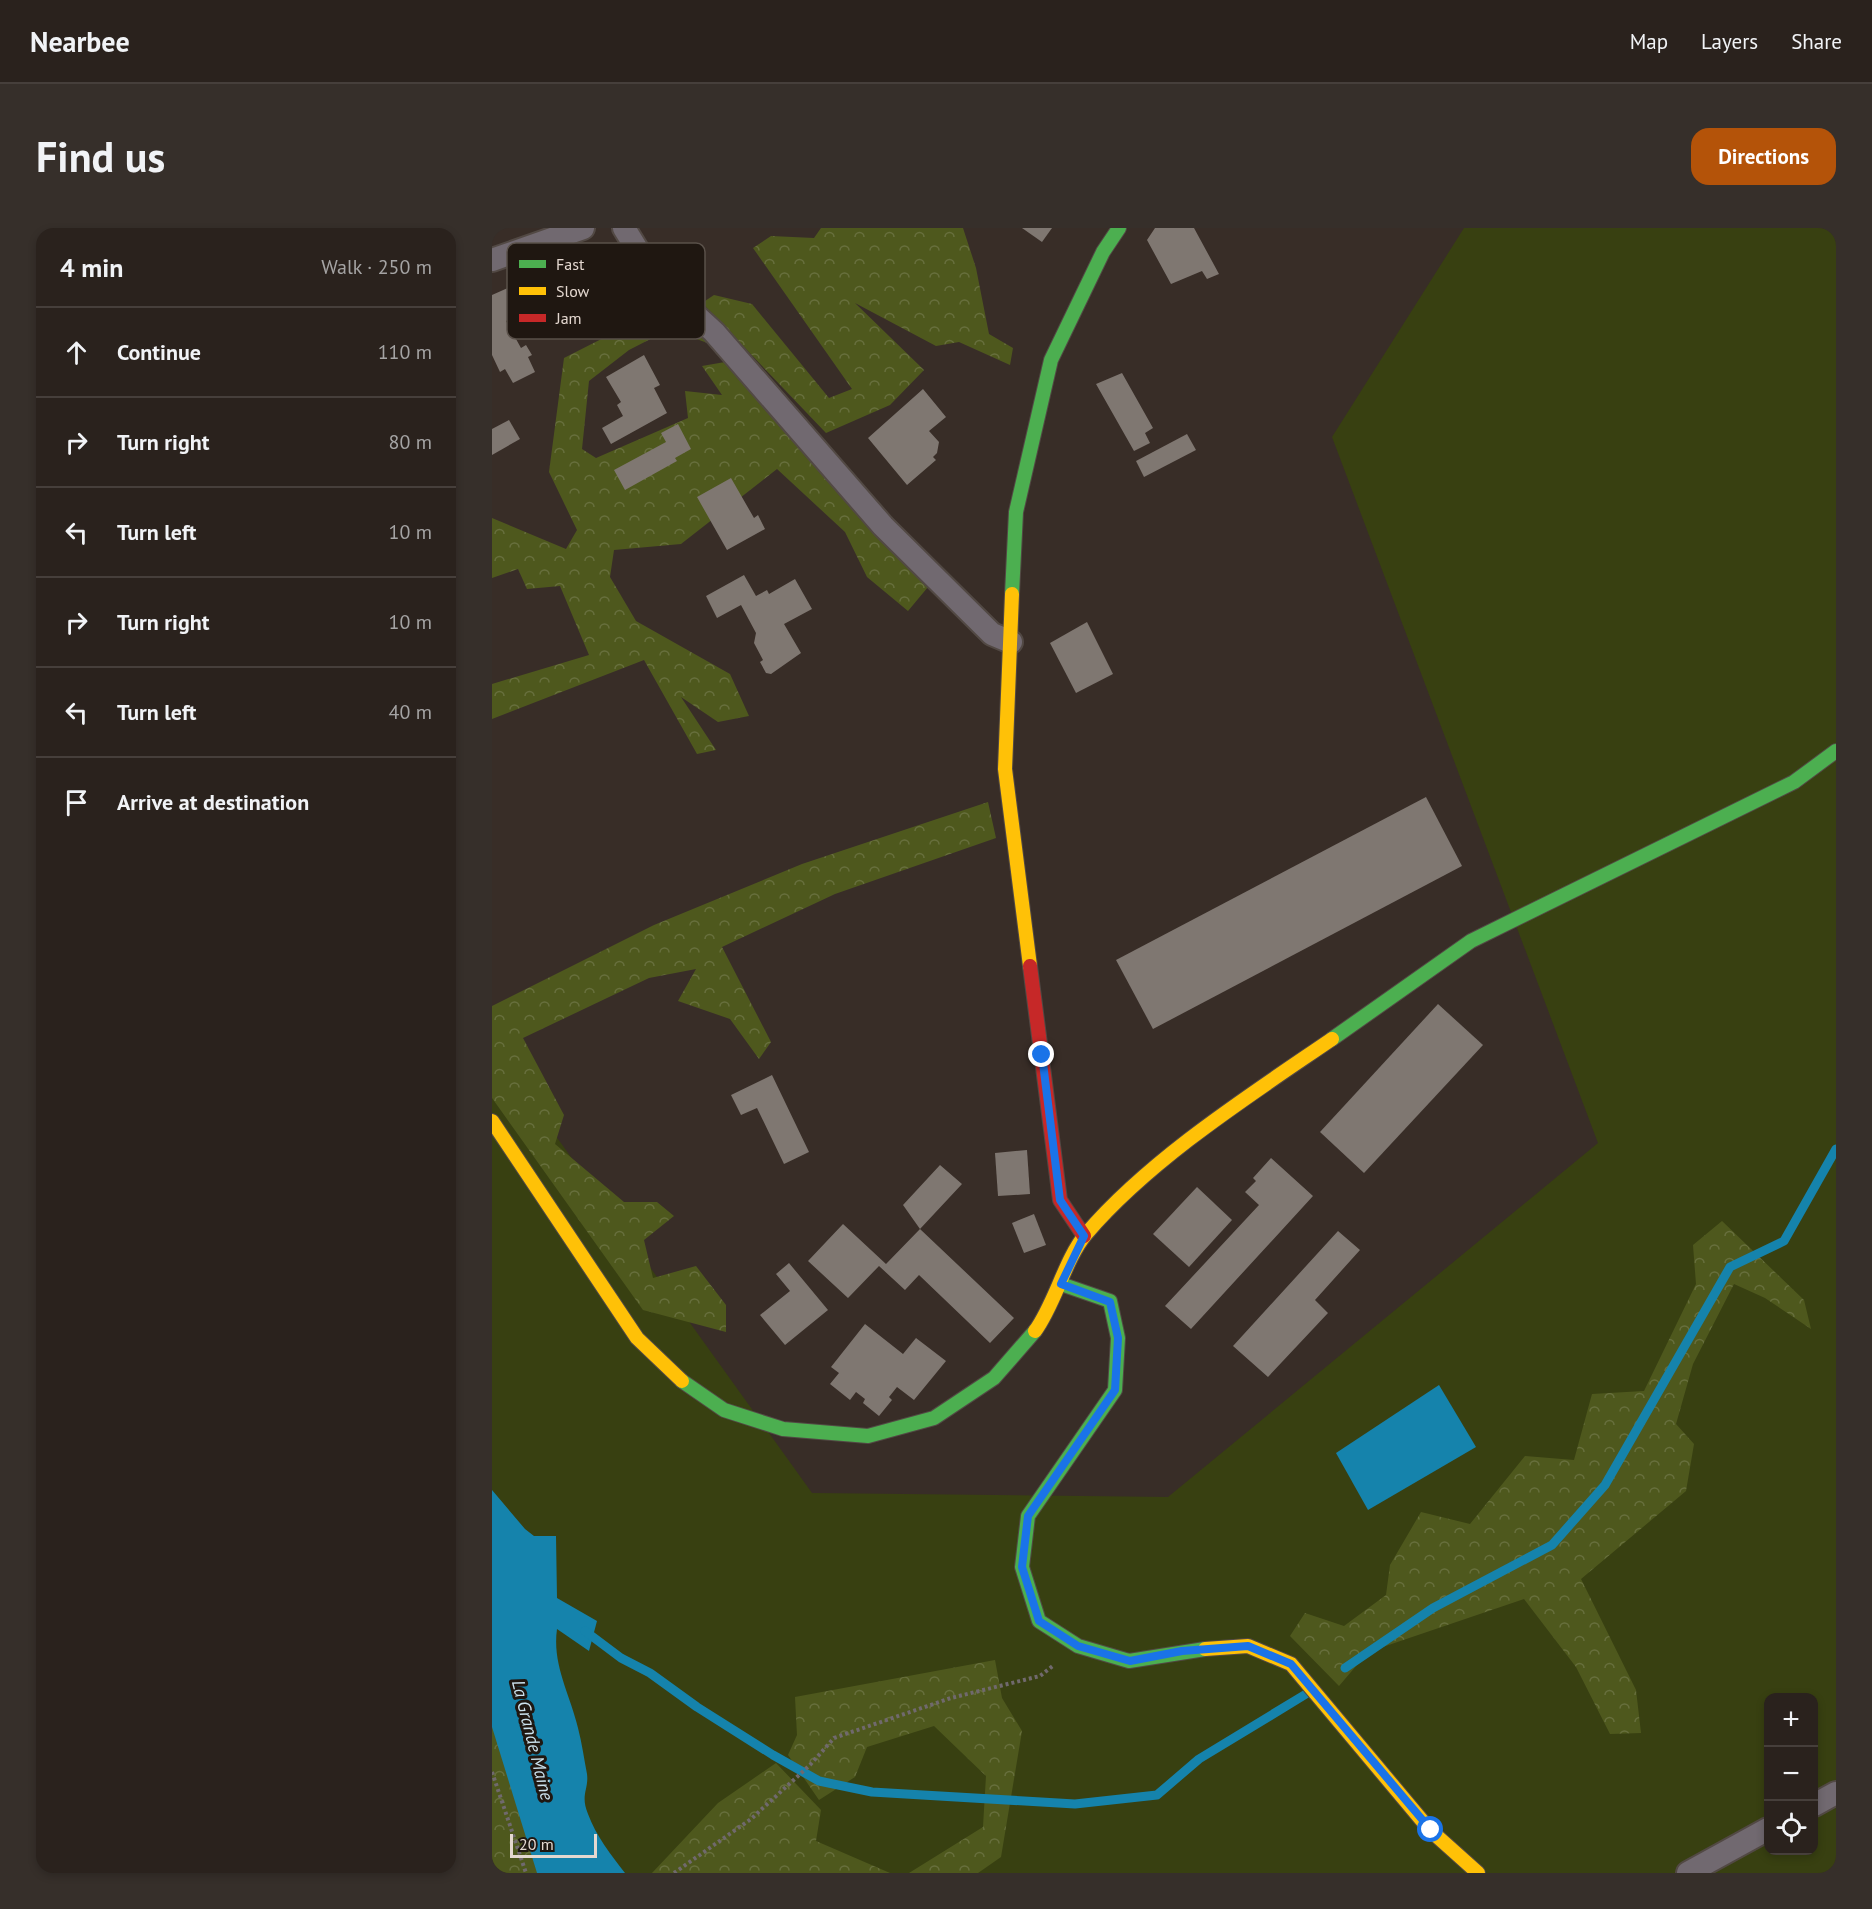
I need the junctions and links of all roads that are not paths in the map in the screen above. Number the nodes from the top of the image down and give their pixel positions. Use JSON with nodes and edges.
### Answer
{"nodes":[{"id":1,"x":583,"y":228,"type":"edge"},
{"id":2,"x":624,"y":228,"type":"edge"},
{"id":3,"x":1119,"y":228,"type":"edge"},
{"id":4,"x":540,"y":243,"type":"edge"},
{"id":5,"x":633,"y":243,"type":"edge"},
{"id":6,"x":507,"y":255,"type":"edge"},
{"id":7,"x":492,"y":260,"type":"edge"},
{"id":8,"x":705,"y":324,"type":"edge"},
{"id":9,"x":1011,"y":642,"type":"junction"},
{"id":10,"x":1836,"y":751,"type":"edge"},
{"id":11,"x":492,"y":1121,"type":"edge"},
{"id":12,"x":1084,"y":1236,"type":"junction"},
{"id":13,"x":1061,"y":1284,"type":"junction"},
{"id":14,"x":1836,"y":1793,"type":"edge"},
{"id":15,"x":1818,"y":1803,"type":"edge"},
{"id":16,"x":1764,"y":1831,"type":"edge"},
{"id":17,"x":1478,"y":1873,"type":"edge"},
{"id":18,"x":1688,"y":1873,"type":"edge"}],
"edges":[{"from":1,"to":4,"type":"street"},
{"from":2,"to":5,"type":"street"},
{"from":3,"to":9,"type":"street"},
{"from":6,"to":7,"type":"street"},
{"from":8,"to":9,"type":"street"},
{"from":9,"to":12,"type":"street"},
{"from":10,"to":12,"type":"street"},
{"from":11,"to":13,"type":"street"},
{"from":12,"to":13,"type":"street"},
{"from":13,"to":17,"type":"street"},
{"from":14,"to":15,"type":"street"},
{"from":16,"to":18,"type":"street"}]}
